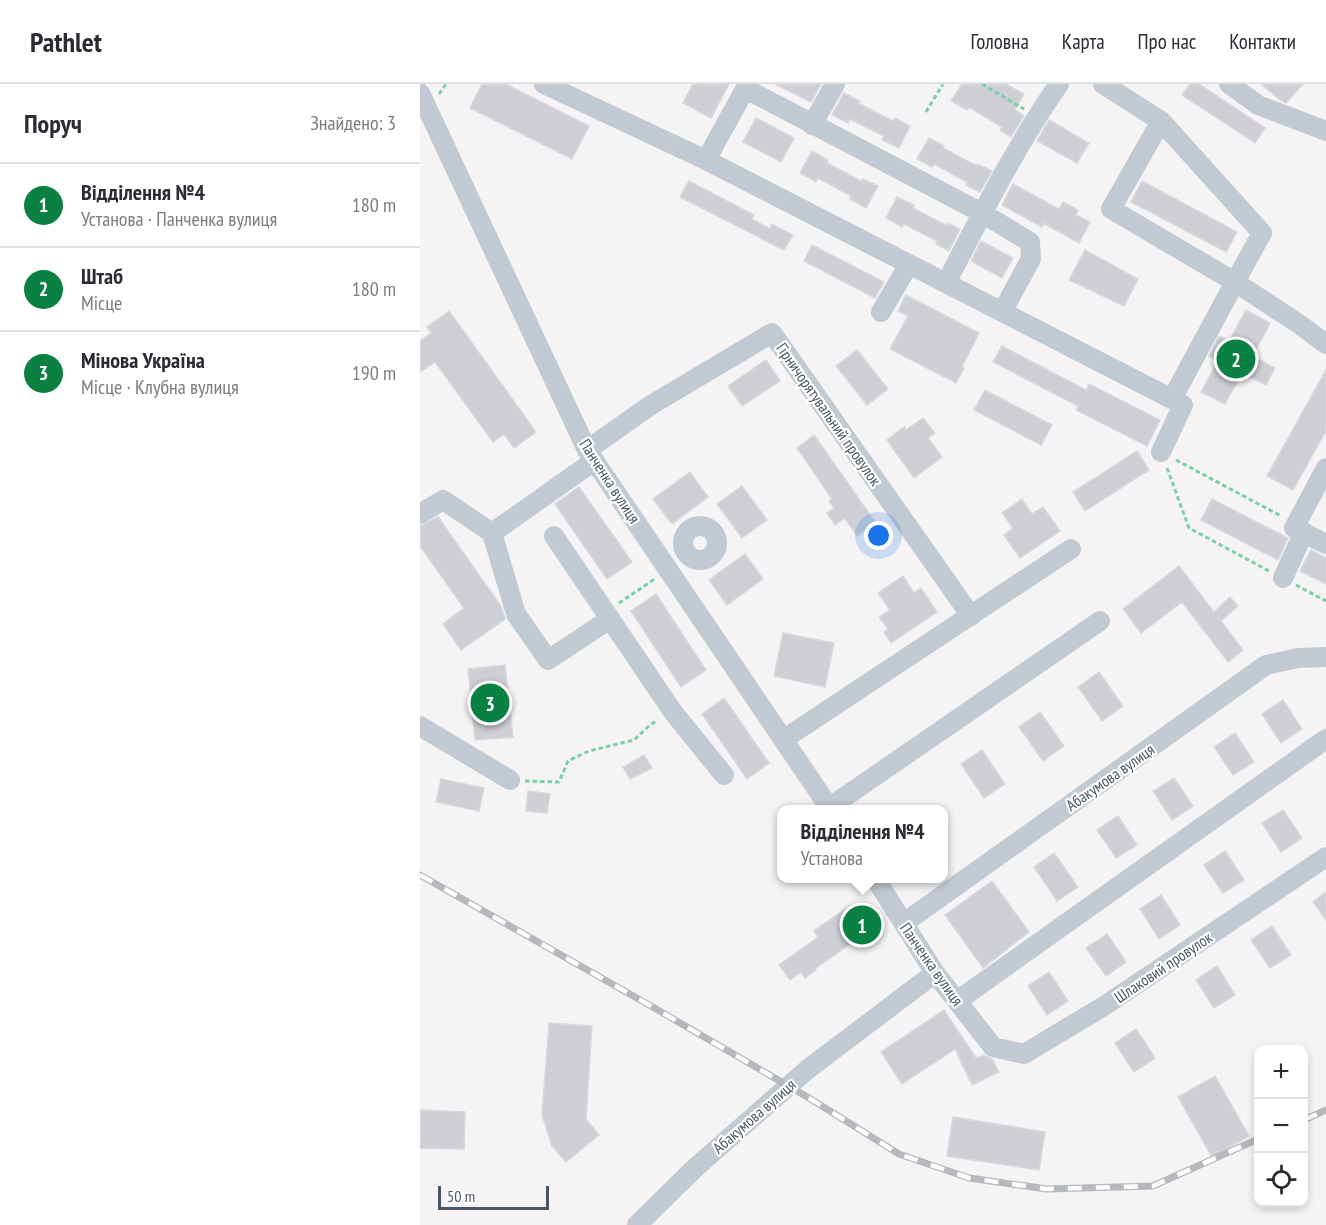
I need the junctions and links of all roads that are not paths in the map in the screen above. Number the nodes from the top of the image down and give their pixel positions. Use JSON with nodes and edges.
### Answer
{"nodes":[{"id":1,"x":544,"y":84,"type":"edge"},
{"id":2,"x":835,"y":84,"type":"edge"},
{"id":3,"x":1059,"y":84,"type":"edge"},
{"id":4,"x":1103,"y":84,"type":"edge"},
{"id":5,"x":1229,"y":84,"type":"edge"},
{"id":6,"x":747,"y":86,"type":"edge"},
{"id":7,"x":420,"y":93,"type":"edge"},
{"id":8,"x":1161,"y":121,"type":"junction"},
{"id":9,"x":812,"y":125,"type":"junction"},
{"id":10,"x":1326,"y":131,"type":"edge"},
{"id":11,"x":706,"y":160,"type":"junction"},
{"id":12,"x":982,"y":213,"type":"junction"},
{"id":13,"x":909,"y":264,"type":"junction"},
{"id":14,"x":1234,"y":282,"type":"junction"},
{"id":15,"x":946,"y":283,"type":"junction"},
{"id":16,"x":881,"y":312,"type":"dead end"},
{"id":17,"x":1002,"y":312,"type":"junction"},
{"id":18,"x":1326,"y":344,"type":"edge"},
{"id":19,"x":1172,"y":399,"type":"junction"},
{"id":20,"x":1161,"y":452,"type":"road end"},
{"id":21,"x":591,"y":456,"type":"junction"},
{"id":22,"x":1326,"y":468,"type":"edge"},
{"id":23,"x":420,"y":514,"type":"edge"},
{"id":24,"x":1300,"y":528,"type":"junction"},
{"id":25,"x":492,"y":533,"type":"junction"},
{"id":26,"x":554,"y":536,"type":"dead end"},
{"id":27,"x":1326,"y":544,"type":"edge"},
{"id":28,"x":1071,"y":549,"type":"dead end"},
{"id":29,"x":686,"y":555,"type":"dead end"},
{"id":30,"x":668,"y":569,"type":"junction"},
{"id":31,"x":1283,"y":578,"type":"road end"},
{"id":32,"x":608,"y":616,"type":"junction"},
{"id":33,"x":971,"y":616,"type":"junction"},
{"id":34,"x":1100,"y":621,"type":"dead end"},
{"id":35,"x":1326,"y":657,"type":"edge"},
{"id":36,"x":420,"y":726,"type":"edge"},
{"id":37,"x":784,"y":739,"type":"junction"},
{"id":38,"x":1326,"y":739,"type":"edge"},
{"id":39,"x":724,"y":775,"type":"dead end"},
{"id":40,"x":510,"y":780,"type":"road end"},
{"id":41,"x":829,"y":805,"type":"edge"},
{"id":42,"x":835,"y":805,"type":"edge"},
{"id":43,"x":1326,"y":857,"type":"edge"},
{"id":44,"x":878,"y":883,"type":"edge"},
{"id":45,"x":904,"y":923,"type":"junction"},
{"id":46,"x":935,"y":973,"type":"junction"},
{"id":47,"x":957,"y":1001,"type":"junction"},
{"id":48,"x":993,"y":1047,"type":"joint"},
{"id":49,"x":637,"y":1225,"type":"edge"}],
"edges":[{"from":1,"to":11,"type":"street"},
{"from":2,"to":9,"type":"street"},
{"from":3,"to":12,"type":"street"},
{"from":4,"to":8,"type":"street"},
{"from":5,"to":10,"type":"street"},
{"from":6,"to":9,"type":"street"},
{"from":6,"to":11,"type":"street"},
{"from":7,"to":21,"type":"street","name":"Панченка вулиця"},
{"from":8,"to":14,"type":"street"},
{"from":8,"to":14,"type":"street"},
{"from":9,"to":12,"type":"street"},
{"from":11,"to":13,"type":"street"},
{"from":12,"to":15,"type":"street"},
{"from":12,"to":17,"type":"street"},
{"from":13,"to":15,"type":"street"},
{"from":13,"to":16,"type":"street"},
{"from":14,"to":18,"type":"street"},
{"from":14,"to":19,"type":"street"},
{"from":15,"to":17,"type":"street"},
{"from":17,"to":19,"type":"street"},
{"from":19,"to":20,"type":"street"},
{"from":21,"to":25,"type":"street"},
{"from":21,"to":30,"type":"street","name":"Панченка вулиця"},
{"from":21,"to":33,"type":"street","name":"Гірничорятувальний провулок"},
{"from":22,"to":24,"type":"street"},
{"from":23,"to":25,"type":"street"},
{"from":24,"to":27,"type":"street"},
{"from":24,"to":31,"type":"street"},
{"from":25,"to":32,"type":"street"},
{"from":26,"to":32,"type":"street"},
{"from":28,"to":33,"type":"street"},
{"from":29,"to":30,"type":"street"},
{"from":30,"to":37,"type":"street","name":"Панченка вулиця"},
{"from":32,"to":39,"type":"street"},
{"from":33,"to":37,"type":"street"},
{"from":34,"to":42,"type":"street"},
{"from":35,"to":45,"type":"street","name":"Абакумова вулиця"},
{"from":36,"to":40,"type":"street"},
{"from":37,"to":41,"type":"street","name":"Панченка вулиця"},
{"from":38,"to":47,"type":"street"},
{"from":43,"to":48,"type":"street","name":"Шлаковий провулок"},
{"from":44,"to":45,"type":"street","name":"Панченка вулиця"},
{"from":45,"to":46,"type":"street","name":"Панченка вулиця"},
{"from":46,"to":47,"type":"street","name":"Панченка вулиця"},
{"from":46,"to":49,"type":"street","name":"Абакумова вулиця"},
{"from":47,"to":48,"type":"street","name":"Панченка вулиця"}]}
